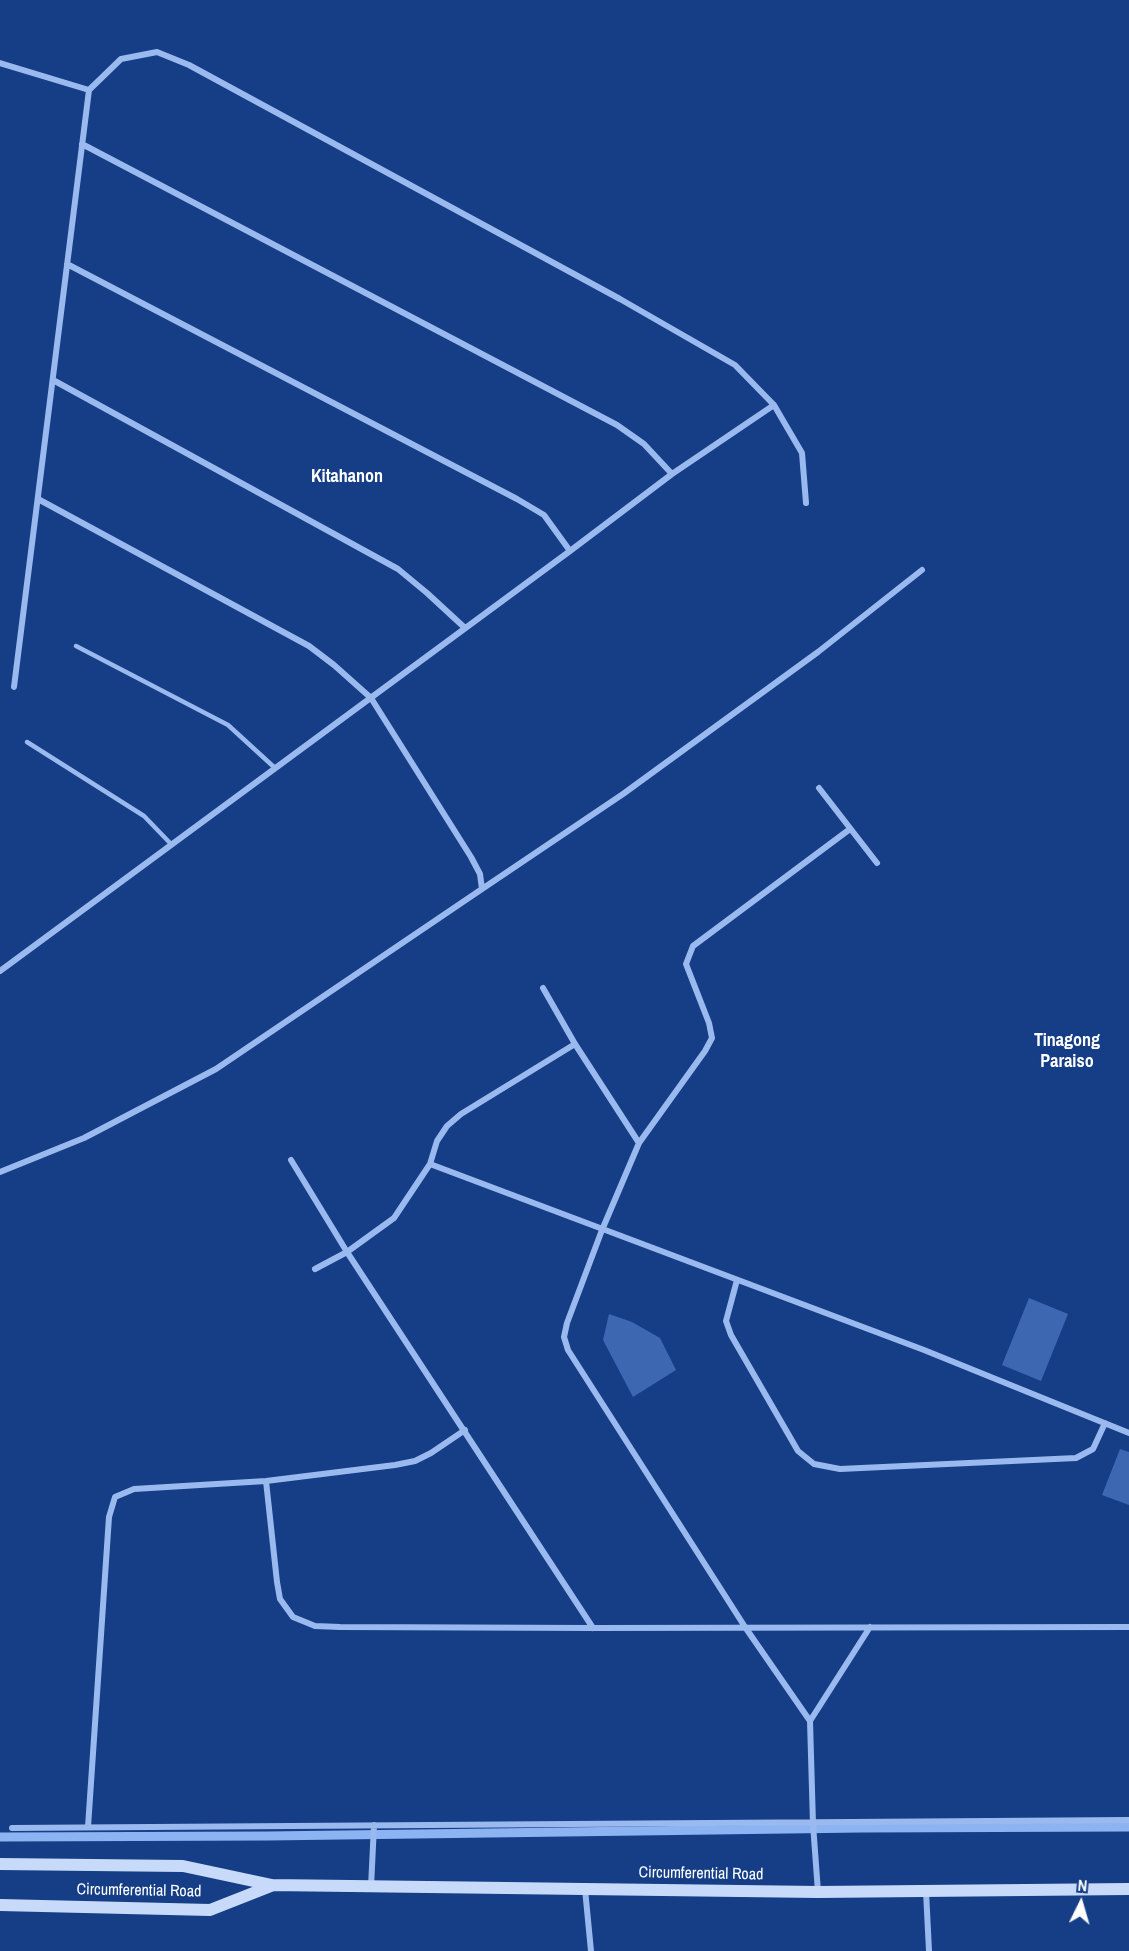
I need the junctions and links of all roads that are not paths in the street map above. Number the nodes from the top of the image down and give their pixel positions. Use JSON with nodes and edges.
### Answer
{"nodes":[{"id":1,"x":0,"y":63,"type":"edge"},
{"id":2,"x":89,"y":90,"type":"junction"},
{"id":3,"x":82,"y":144,"type":"junction"},
{"id":4,"x":67,"y":264,"type":"junction"},
{"id":5,"x":53,"y":380,"type":"junction"},
{"id":6,"x":774,"y":405,"type":"junction"},
{"id":7,"x":672,"y":474,"type":"junction"},
{"id":8,"x":39,"y":499,"type":"junction"},
{"id":9,"x":806,"y":503,"type":"dead end"},
{"id":10,"x":570,"y":551,"type":"junction"},
{"id":11,"x":922,"y":570,"type":"dead end"},
{"id":12,"x":465,"y":628,"type":"junction"},
{"id":13,"x":76,"y":646,"type":"dead end"},
{"id":14,"x":14,"y":687,"type":"dead end"},
{"id":15,"x":370,"y":698,"type":"junction"},
{"id":16,"x":27,"y":742,"type":"dead end"},
{"id":17,"x":275,"y":768,"type":"junction"},
{"id":18,"x":819,"y":788,"type":"dead end"},
{"id":19,"x":850,"y":829,"type":"junction"},
{"id":20,"x":171,"y":844,"type":"junction"},
{"id":21,"x":877,"y":863,"type":"dead end"},
{"id":22,"x":482,"y":889,"type":"junction"},
{"id":23,"x":0,"y":971,"type":"edge"},
{"id":24,"x":543,"y":988,"type":"dead end"},
{"id":25,"x":576,"y":1044,"type":"junction"},
{"id":26,"x":639,"y":1143,"type":"junction"},
{"id":27,"x":291,"y":1160,"type":"dead end"},
{"id":28,"x":429,"y":1164,"type":"junction"},
{"id":29,"x":0,"y":1172,"type":"edge"},
{"id":30,"x":602,"y":1230,"type":"junction"},
{"id":31,"x":347,"y":1252,"type":"junction"},
{"id":32,"x":315,"y":1269,"type":"dead end"},
{"id":33,"x":737,"y":1280,"type":"junction"},
{"id":34,"x":1105,"y":1424,"type":"junction"},
{"id":35,"x":465,"y":1430,"type":"junction"},
{"id":36,"x":1129,"y":1432,"type":"edge"},
{"id":37,"x":266,"y":1481,"type":"junction"},
{"id":38,"x":745,"y":1627,"type":"junction"},
{"id":39,"x":870,"y":1627,"type":"junction"},
{"id":40,"x":1129,"y":1627,"type":"edge"},
{"id":41,"x":593,"y":1628,"type":"junction"},
{"id":42,"x":810,"y":1721,"type":"junction"},
{"id":43,"x":1129,"y":1820,"type":"edge"},
{"id":44,"x":813,"y":1823,"type":"junction"},
{"id":45,"x":88,"y":1827,"type":"junction"},
{"id":46,"x":374,"y":1827,"type":"junction"},
{"id":47,"x":12,"y":1828,"type":"dead end"},
{"id":48,"x":0,"y":1864,"type":"edge"},
{"id":49,"x":272,"y":1885,"type":"junction"},
{"id":50,"x":371,"y":1887,"type":"junction"},
{"id":51,"x":585,"y":1889,"type":"junction"},
{"id":52,"x":1129,"y":1889,"type":"edge"},
{"id":53,"x":926,"y":1891,"type":"junction"},
{"id":54,"x":818,"y":1892,"type":"junction"},
{"id":55,"x":0,"y":1905,"type":"edge"},
{"id":56,"x":591,"y":1951,"type":"edge"},
{"id":57,"x":929,"y":1951,"type":"edge"}],
"edges":[{"from":1,"to":2,"type":"street"},
{"from":2,"to":3,"type":"street"},
{"from":2,"to":6,"type":"street"},
{"from":3,"to":4,"type":"street"},
{"from":3,"to":7,"type":"street"},
{"from":4,"to":5,"type":"street"},
{"from":4,"to":10,"type":"street"},
{"from":5,"to":8,"type":"street"},
{"from":5,"to":12,"type":"street"},
{"from":6,"to":7,"type":"street"},
{"from":6,"to":9,"type":"street"},
{"from":7,"to":10,"type":"street"},
{"from":8,"to":14,"type":"street"},
{"from":8,"to":15,"type":"street"},
{"from":10,"to":12,"type":"street"},
{"from":11,"to":22,"type":"street"},
{"from":12,"to":15,"type":"street"},
{"from":13,"to":17,"type":"lane"},
{"from":15,"to":17,"type":"street"},
{"from":15,"to":22,"type":"street"},
{"from":16,"to":20,"type":"lane"},
{"from":17,"to":20,"type":"street"},
{"from":18,"to":19,"type":"street"},
{"from":19,"to":21,"type":"street"},
{"from":19,"to":26,"type":"street"},
{"from":20,"to":23,"type":"street"},
{"from":22,"to":29,"type":"street"},
{"from":24,"to":25,"type":"street"},
{"from":25,"to":26,"type":"street"},
{"from":25,"to":28,"type":"street"},
{"from":26,"to":30,"type":"street"},
{"from":27,"to":31,"type":"street"},
{"from":28,"to":30,"type":"street"},
{"from":28,"to":31,"type":"street"},
{"from":30,"to":33,"type":"street"},
{"from":30,"to":38,"type":"street"},
{"from":31,"to":32,"type":"street"},
{"from":31,"to":35,"type":"street"},
{"from":33,"to":34,"type":"street"},
{"from":33,"to":34,"type":"street"},
{"from":34,"to":36,"type":"street"},
{"from":35,"to":37,"type":"street"},
{"from":35,"to":41,"type":"street"},
{"from":37,"to":41,"type":"street"},
{"from":37,"to":45,"type":"street"},
{"from":38,"to":39,"type":"street"},
{"from":38,"to":41,"type":"street"},
{"from":38,"to":42,"type":"street"},
{"from":39,"to":40,"type":"street"},
{"from":39,"to":42,"type":"street"},
{"from":42,"to":44,"type":"street"},
{"from":43,"to":44,"type":"street"},
{"from":44,"to":46,"type":"street"},
{"from":44,"to":54,"type":"street"},
{"from":45,"to":46,"type":"street"},
{"from":45,"to":47,"type":"street"},
{"from":46,"to":50,"type":"street"},
{"from":48,"to":49,"type":"main road","name":"Circumferential Road"},
{"from":49,"to":50,"type":"main road","name":"Circumferential Road"},
{"from":49,"to":55,"type":"main road","name":"Circumferential Road"},
{"from":50,"to":51,"type":"main road","name":"Circumferential Road"},
{"from":51,"to":54,"type":"main road","name":"Circumferential Road"},
{"from":51,"to":56,"type":"street"},
{"from":52,"to":53,"type":"main road","name":"Circumferential Road"},
{"from":53,"to":54,"type":"main road","name":"Circumferential Road"},
{"from":53,"to":57,"type":"street"}]}
